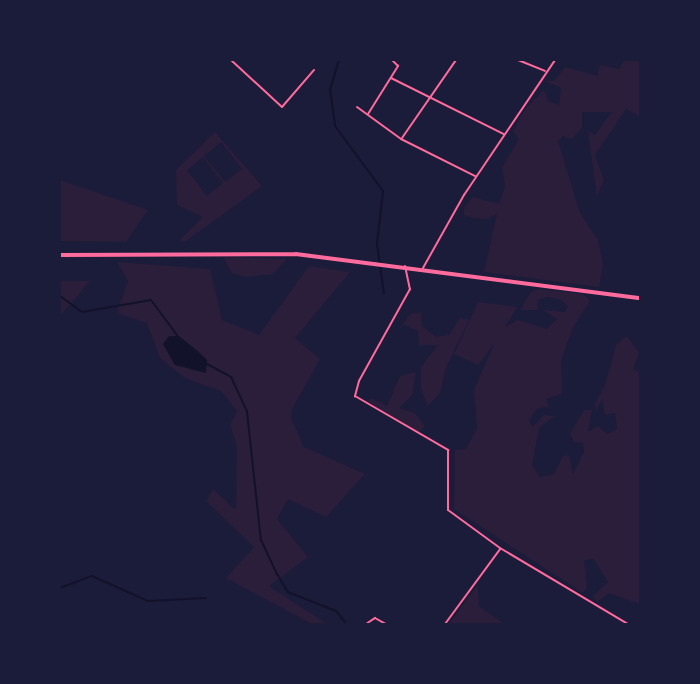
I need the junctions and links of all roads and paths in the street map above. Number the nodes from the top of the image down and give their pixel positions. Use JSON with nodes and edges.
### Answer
{"nodes":[{"id":1,"x":231,"y":60,"type":"edge"},
{"id":2,"x":392,"y":60,"type":"edge"},
{"id":3,"x":456,"y":60,"type":"edge"},
{"id":4,"x":519,"y":60,"type":"edge"},
{"id":5,"x":555,"y":60,"type":"edge"},
{"id":6,"x":314,"y":70,"type":"dead end"},
{"id":7,"x":545,"y":71,"type":"junction"},
{"id":8,"x":391,"y":78,"type":"junction"},
{"id":9,"x":429,"y":100,"type":"junction"},
{"id":10,"x":357,"y":107,"type":"dead end"},
{"id":11,"x":368,"y":115,"type":"junction"},
{"id":12,"x":504,"y":134,"type":"junction"},
{"id":13,"x":401,"y":139,"type":"junction"},
{"id":14,"x":476,"y":176,"type":"junction"},
{"id":15,"x":60,"y":255,"type":"edge"},
{"id":16,"x":405,"y":266,"type":"junction"},
{"id":17,"x":423,"y":268,"type":"junction"},
{"id":18,"x":640,"y":298,"type":"edge"},
{"id":19,"x":500,"y":548,"type":"junction"},
{"id":20,"x":366,"y":625,"type":"edge"},
{"id":21,"x":386,"y":625,"type":"edge"},
{"id":22,"x":445,"y":625,"type":"edge"},
{"id":23,"x":628,"y":625,"type":"edge"}],
"edges":[{"from":1,"to":6,"type":"street"},
{"from":2,"to":8,"type":"street"},
{"from":3,"to":9,"type":"street"},
{"from":4,"to":7,"type":"street"},
{"from":5,"to":7,"type":"street"},
{"from":7,"to":12,"type":"street"},
{"from":8,"to":9,"type":"street"},
{"from":8,"to":11,"type":"street"},
{"from":9,"to":12,"type":"street"},
{"from":9,"to":13,"type":"street"},
{"from":10,"to":11,"type":"street"},
{"from":11,"to":13,"type":"street"},
{"from":12,"to":14,"type":"street"},
{"from":13,"to":14,"type":"street"},
{"from":14,"to":17,"type":"street"},
{"from":15,"to":16,"type":"highway"},
{"from":16,"to":17,"type":"highway"},
{"from":16,"to":19,"type":"street"},
{"from":17,"to":18,"type":"highway"},
{"from":19,"to":22,"type":"street"},
{"from":19,"to":23,"type":"street"},
{"from":20,"to":21,"type":"street"}]}
